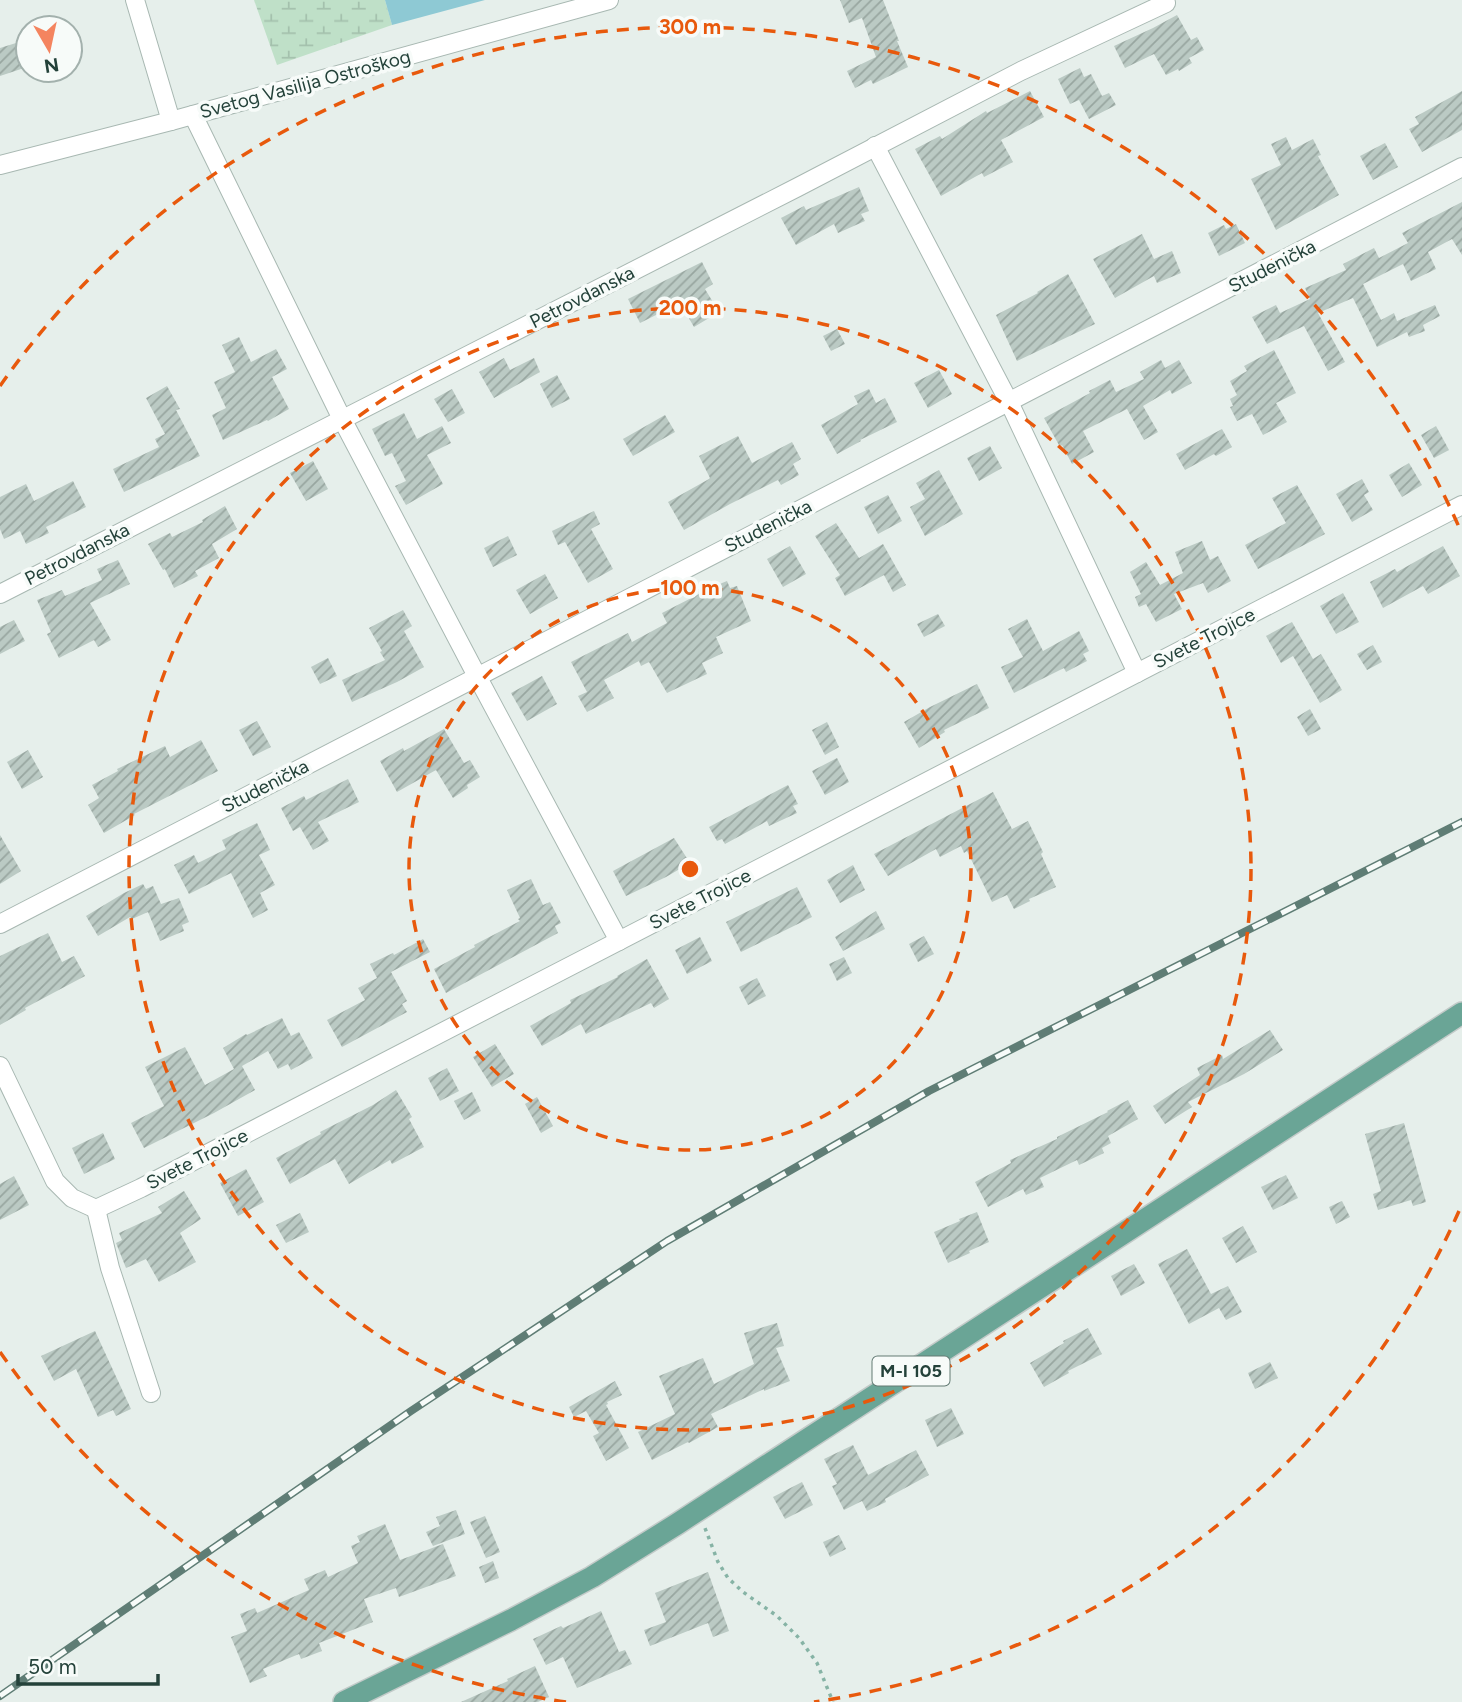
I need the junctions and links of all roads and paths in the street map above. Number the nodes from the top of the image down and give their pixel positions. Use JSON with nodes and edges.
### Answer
{"nodes":[{"id":1,"x":135,"y":0,"type":"edge"},
{"id":2,"x":609,"y":0,"type":"edge"},
{"id":3,"x":1166,"y":3,"type":"dead end"},
{"id":4,"x":193,"y":115,"type":"junction"},
{"id":5,"x":171,"y":121,"type":"junction"},
{"id":6,"x":875,"y":146,"type":"junction"},
{"id":7,"x":0,"y":165,"type":"edge"},
{"id":8,"x":1462,"y":167,"type":"edge"},
{"id":9,"x":1009,"y":402,"type":"junction"},
{"id":10,"x":342,"y":419,"type":"junction"},
{"id":11,"x":1462,"y":505,"type":"edge"},
{"id":12,"x":0,"y":594,"type":"edge"},
{"id":13,"x":1137,"y":673,"type":"junction"},
{"id":14,"x":477,"y":676,"type":"junction"},
{"id":15,"x":0,"y":924,"type":"edge"},
{"id":16,"x":619,"y":941,"type":"junction"},
{"id":17,"x":1462,"y":1013,"type":"edge"},
{"id":18,"x":0,"y":1066,"type":"edge"},
{"id":19,"x":96,"y":1209,"type":"junction"},
{"id":20,"x":151,"y":1393,"type":"dead end"},
{"id":21,"x":698,"y":1510,"type":"junction"},
{"id":22,"x":344,"y":1702,"type":"edge"},
{"id":23,"x":833,"y":1702,"type":"edge"}],
"edges":[{"from":1,"to":5,"type":"street"},
{"from":2,"to":4,"type":"street","name":"Svetog Vasilija Ostroškog"},
{"from":3,"to":6,"type":"street","name":"Petrovdanska"},
{"from":4,"to":5,"type":"street","name":"Svetog Vasilija Ostroškog"},
{"from":4,"to":10,"type":"street"},
{"from":5,"to":7,"type":"street","name":"Svetog Vasilija Ostroškog"},
{"from":6,"to":9,"type":"street"},
{"from":6,"to":10,"type":"street","name":"Petrovdanska"},
{"from":8,"to":9,"type":"street","name":"Studenička"},
{"from":9,"to":13,"type":"street"},
{"from":9,"to":14,"type":"street","name":"Studenička"},
{"from":10,"to":12,"type":"street","name":"Petrovdanska"},
{"from":10,"to":14,"type":"street"},
{"from":11,"to":13,"type":"street","name":"Svete Trojice"},
{"from":13,"to":16,"type":"street","name":"Svete Trojice"},
{"from":14,"to":15,"type":"street","name":"Studenička"},
{"from":14,"to":16,"type":"street"},
{"from":16,"to":19,"type":"street","name":"Svete Trojice"},
{"from":17,"to":21,"type":"main road","number":"M-I 105"},
{"from":18,"to":19,"type":"street"},
{"from":19,"to":20,"type":"street"},
{"from":21,"to":22,"type":"main road","number":"M-I 105"},
{"from":21,"to":23,"type":"path"}]}
